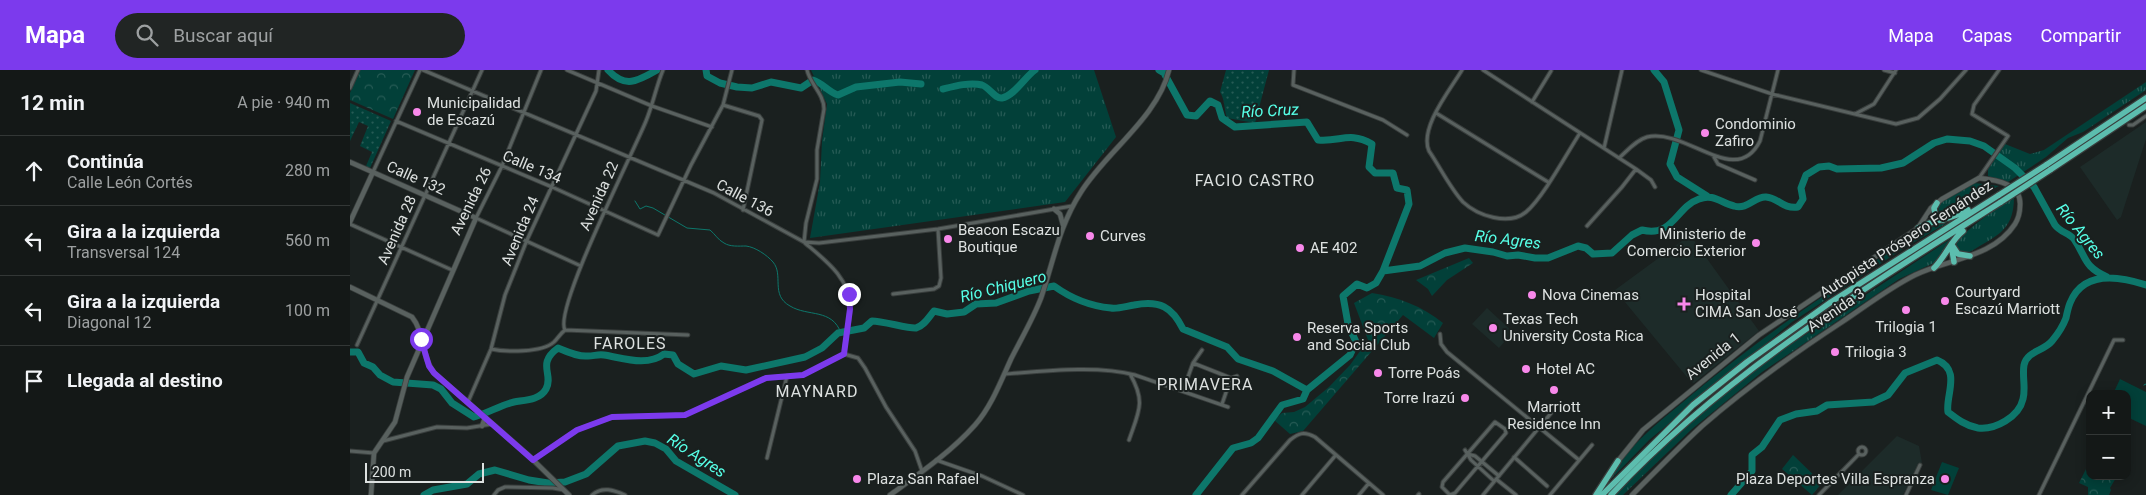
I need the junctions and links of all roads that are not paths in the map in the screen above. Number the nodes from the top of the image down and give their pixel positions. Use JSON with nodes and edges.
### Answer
{"nodes":[{"id":1,"x":358,"y":70,"type":"edge"},
{"id":2,"x":422,"y":70,"type":"edge"},
{"id":3,"x":482,"y":70,"type":"edge"},
{"id":4,"x":542,"y":70,"type":"edge"},
{"id":5,"x":567,"y":70,"type":"edge"},
{"id":6,"x":599,"y":70,"type":"edge"},
{"id":7,"x":732,"y":70,"type":"edge"},
{"id":8,"x":807,"y":70,"type":"edge"},
{"id":9,"x":1294,"y":70,"type":"edge"},
{"id":10,"x":1462,"y":70,"type":"edge"},
{"id":11,"x":1483,"y":70,"type":"edge"},
{"id":12,"x":1622,"y":70,"type":"edge"},
{"id":13,"x":1701,"y":70,"type":"edge"},
{"id":14,"x":1778,"y":70,"type":"edge"},
{"id":15,"x":1884,"y":70,"type":"edge"},
{"id":16,"x":1966,"y":70,"type":"edge"},
{"id":17,"x":1999,"y":70,"type":"edge"},
{"id":18,"x":663,"y":71,"type":"edge"},
{"id":19,"x":1551,"y":71,"type":"dead end"},
{"id":20,"x":1896,"y":71,"type":"edge"},
{"id":21,"x":1169,"y":73,"type":"edge"},
{"id":22,"x":596,"y":84,"type":"junction"},
{"id":23,"x":350,"y":88,"type":"edge"},
{"id":24,"x":472,"y":92,"type":"junction"},
{"id":25,"x":1772,"y":94,"type":"junction"},
{"id":26,"x":2146,"y":98,"type":"edge"},
{"id":27,"x":1532,"y":102,"type":"junction"},
{"id":28,"x":723,"y":105,"type":"junction"},
{"id":29,"x":652,"y":106,"type":"junction"},
{"id":30,"x":2146,"y":106,"type":"edge"},
{"id":31,"x":524,"y":113,"type":"junction"},
{"id":32,"x":1436,"y":113,"type":"junction"},
{"id":33,"x":1854,"y":114,"type":"junction"},
{"id":34,"x":2146,"y":116,"type":"edge"},
{"id":35,"x":396,"y":122,"type":"junction"},
{"id":36,"x":2129,"y":125,"type":"dead end"},
{"id":37,"x":712,"y":127,"type":"junction"},
{"id":38,"x":1580,"y":133,"type":"junction"},
{"id":39,"x":576,"y":135,"type":"junction"},
{"id":40,"x":1407,"y":135,"type":"dead end"},
{"id":41,"x":449,"y":144,"type":"junction"},
{"id":42,"x":1604,"y":148,"type":"junction"},
{"id":43,"x":629,"y":157,"type":"junction"},
{"id":44,"x":1714,"y":157,"type":"junction"},
{"id":45,"x":1619,"y":158,"type":"junction"},
{"id":46,"x":350,"y":162,"type":"edge"},
{"id":47,"x":502,"y":166,"type":"junction"},
{"id":48,"x":1987,"y":167,"type":"junction"},
{"id":49,"x":2048,"y":168,"type":"junction"},
{"id":50,"x":1636,"y":169,"type":"junction"},
{"id":51,"x":373,"y":172,"type":"junction"},
{"id":52,"x":1979,"y":178,"type":"junction"},
{"id":53,"x":1990,"y":179,"type":"junction"},
{"id":54,"x":1756,"y":180,"type":"dead end"},
{"id":55,"x":683,"y":181,"type":"junction"},
{"id":56,"x":1548,"y":182,"type":"junction"},
{"id":57,"x":552,"y":187,"type":"junction"},
{"id":58,"x":1656,"y":187,"type":"dead end"},
{"id":59,"x":425,"y":196,"type":"junction"},
{"id":60,"x":1997,"y":196,"type":"junction"},
{"id":61,"x":1937,"y":203,"type":"junction"},
{"id":62,"x":1073,"y":206,"type":"junction"},
{"id":63,"x":1994,"y":207,"type":"junction"},
{"id":64,"x":743,"y":210,"type":"junction"},
{"id":65,"x":1054,"y":210,"type":"junction"},
{"id":66,"x":605,"y":211,"type":"junction"},
{"id":67,"x":476,"y":218,"type":"junction"},
{"id":68,"x":1943,"y":220,"type":"junction"},
{"id":69,"x":350,"y":223,"type":"edge"},
{"id":70,"x":1063,"y":225,"type":"junction"},
{"id":71,"x":1587,"y":226,"type":"dead end"},
{"id":72,"x":1918,"y":228,"type":"junction"},
{"id":73,"x":938,"y":229,"type":"junction"},
{"id":74,"x":527,"y":240,"type":"junction"},
{"id":75,"x":804,"y":242,"type":"junction"},
{"id":76,"x":819,"y":243,"type":"junction"},
{"id":77,"x":1952,"y":245,"type":"junction"},
{"id":78,"x":401,"y":247,"type":"junction"},
{"id":79,"x":816,"y":253,"type":"junction"},
{"id":80,"x":1970,"y":256,"type":"junction"},
{"id":81,"x":1954,"y":262,"type":"junction"},
{"id":82,"x":582,"y":266,"type":"junction"},
{"id":83,"x":1934,"y":268,"type":"junction"},
{"id":84,"x":452,"y":270,"type":"junction"},
{"id":85,"x":350,"y":287,"type":"edge"},
{"id":86,"x":893,"y":294,"type":"dead end"},
{"id":87,"x":379,"y":299,"type":"junction"},
{"id":88,"x":418,"y":324,"type":"junction"},
{"id":89,"x":429,"y":325,"type":"junction"},
{"id":90,"x":565,"y":330,"type":"junction"},
{"id":91,"x":1440,"y":334,"type":"dead end"},
{"id":92,"x":688,"y":335,"type":"dead end"},
{"id":93,"x":2123,"y":340,"type":"dead end"},
{"id":94,"x":421,"y":342,"type":"junction"},
{"id":95,"x":357,"y":345,"type":"dead end"},
{"id":96,"x":490,"y":349,"type":"junction"},
{"id":97,"x":1202,"y":350,"type":"dead end"},
{"id":98,"x":417,"y":353,"type":"junction"},
{"id":99,"x":425,"y":354,"type":"junction"},
{"id":100,"x":844,"y":354,"type":"junction"},
{"id":101,"x":1193,"y":363,"type":"junction"},
{"id":102,"x":1004,"y":374,"type":"junction"},
{"id":103,"x":1129,"y":374,"type":"junction"},
{"id":104,"x":787,"y":376,"type":"junction"},
{"id":105,"x":1236,"y":376,"type":"dead end"},
{"id":106,"x":1231,"y":378,"type":"junction"},
{"id":107,"x":1182,"y":391,"type":"junction"},
{"id":108,"x":468,"y":403,"type":"junction"},
{"id":109,"x":1222,"y":404,"type":"junction"},
{"id":110,"x":1228,"y":407,"type":"dead end"},
{"id":111,"x":1552,"y":412,"type":"dead end"},
{"id":112,"x":485,"y":417,"type":"junction"},
{"id":113,"x":492,"y":424,"type":"junction"},
{"id":114,"x":482,"y":426,"type":"junction"},
{"id":115,"x":1540,"y":426,"type":"junction"},
{"id":116,"x":1129,"y":440,"type":"dead end"},
{"id":117,"x":382,"y":442,"type":"junction"},
{"id":118,"x":1592,"y":445,"type":"dead end"},
{"id":119,"x":350,"y":451,"type":"edge"},
{"id":120,"x":1466,"y":452,"type":"junction"},
{"id":121,"x":374,"y":453,"type":"junction"},
{"id":122,"x":1859,"y":454,"type":"dead end"},
{"id":123,"x":1336,"y":456,"type":"junction"},
{"id":124,"x":1514,"y":457,"type":"junction"},
{"id":125,"x":767,"y":458,"type":"dead end"},
{"id":126,"x":533,"y":460,"type":"junction"},
{"id":127,"x":936,"y":460,"type":"junction"},
{"id":128,"x":1579,"y":460,"type":"junction"},
{"id":129,"x":1618,"y":461,"type":"joint"},
{"id":130,"x":1482,"y":462,"type":"junction"},
{"id":131,"x":1920,"y":465,"type":"dead end"},
{"id":132,"x":1477,"y":467,"type":"junction"},
{"id":133,"x":922,"y":471,"type":"junction"},
{"id":134,"x":1497,"y":479,"type":"junction"},
{"id":135,"x":1368,"y":483,"type":"junction"},
{"id":136,"x":1547,"y":486,"type":"dead end"},
{"id":137,"x":565,"y":490,"type":"junction"},
{"id":138,"x":371,"y":495,"type":"edge"},
{"id":139,"x":494,"y":495,"type":"edge"},
{"id":140,"x":569,"y":495,"type":"edge"},
{"id":141,"x":592,"y":495,"type":"edge"},
{"id":142,"x":625,"y":495,"type":"edge"},
{"id":143,"x":890,"y":495,"type":"edge"},
{"id":144,"x":1023,"y":495,"type":"edge"},
{"id":145,"x":1242,"y":495,"type":"edge"},
{"id":146,"x":1302,"y":495,"type":"edge"},
{"id":147,"x":1359,"y":495,"type":"edge"},
{"id":148,"x":1383,"y":495,"type":"edge"},
{"id":149,"x":1483,"y":495,"type":"edge"},
{"id":150,"x":1516,"y":495,"type":"edge"},
{"id":151,"x":1550,"y":495,"type":"edge"},
{"id":152,"x":1596,"y":495,"type":"edge"},
{"id":153,"x":1602,"y":495,"type":"edge"},
{"id":154,"x":1611,"y":495,"type":"edge"},
{"id":155,"x":1632,"y":495,"type":"edge"},
{"id":156,"x":1819,"y":495,"type":"edge"},
{"id":157,"x":1906,"y":495,"type":"edge"},
{"id":158,"x":2038,"y":495,"type":"edge"}],
"edges":[{"from":1,"to":23,"type":"street"},
{"from":2,"to":24,"type":"street","name":"Calle 136"},
{"from":2,"to":35,"type":"street"},
{"from":3,"to":24,"type":"street","name":"Avenida 28"},
{"from":4,"to":31,"type":"street","name":"Avenida 26"},
{"from":5,"to":22,"type":"street"},
{"from":6,"to":22,"type":"street","name":"Avenida 24"},
{"from":7,"to":28,"type":"street"},
{"from":8,"to":75,"type":"street"},
{"from":9,"to":40,"type":"street"},
{"from":10,"to":32,"type":"street"},
{"from":11,"to":27,"type":"street"},
{"from":12,"to":42,"type":"street"},
{"from":13,"to":25,"type":"street"},
{"from":14,"to":25,"type":"street"},
{"from":15,"to":20,"type":"street"},
{"from":16,"to":33,"type":"street"},
{"from":17,"to":48,"type":"street"},
{"from":18,"to":29,"type":"street","name":"Avenida 22"},
{"from":19,"to":27,"type":"street"},
{"from":20,"to":33,"type":"street"},
{"from":21,"to":62,"type":"main road"},
{"from":22,"to":29,"type":"street"},
{"from":22,"to":39,"type":"street","name":"Avenida 24"},
{"from":24,"to":31,"type":"street","name":"Calle 136"},
{"from":24,"to":41,"type":"street","name":"Avenida 28"},
{"from":25,"to":33,"type":"street"},
{"from":25,"to":44,"type":"street"},
{"from":26,"to":49,"type":"highway","name":"Autopista Próspero Fernández"},
{"from":27,"to":38,"type":"street"},
{"from":28,"to":37,"type":"street"},
{"from":28,"to":64,"type":"street"},
{"from":29,"to":37,"type":"street"},
{"from":29,"to":43,"type":"street","name":"Avenida 22"},
{"from":30,"to":49,"type":"highway","name":"Autopista Próspero Fernández"},
{"from":31,"to":39,"type":"street","name":"Calle 136"},
{"from":31,"to":47,"type":"street","name":"Avenida 26"},
{"from":32,"to":56,"type":"street"},
{"from":32,"to":56,"type":"street"},
{"from":34,"to":36,"type":"street"},
{"from":35,"to":41,"type":"street","name":"Calle 134"},
{"from":35,"to":51,"type":"street"},
{"from":37,"to":55,"type":"street"},
{"from":38,"to":42,"type":"street"},
{"from":38,"to":56,"type":"street"},
{"from":39,"to":43,"type":"street","name":"Calle 136"},
{"from":39,"to":57,"type":"street","name":"Avenida 24"},
{"from":41,"to":47,"type":"street","name":"Calle 134"},
{"from":41,"to":59,"type":"street","name":"Avenida 28"},
{"from":42,"to":45,"type":"street"},
{"from":43,"to":55,"type":"street","name":"Calle 136"},
{"from":43,"to":66,"type":"street","name":"Avenida 22"},
{"from":44,"to":45,"type":"street"},
{"from":44,"to":54,"type":"street"},
{"from":45,"to":50,"type":"street"},
{"from":46,"to":51,"type":"main road","name":"Calle 132"},
{"from":47,"to":57,"type":"street","name":"Calle 134"},
{"from":47,"to":67,"type":"street","name":"Avenida 26"},
{"from":48,"to":52,"type":"street"},
{"from":48,"to":53,"type":"street"},
{"from":49,"to":60,"type":"highway","name":"Autopista Próspero Fernández","bridge":true},
{"from":49,"to":63,"type":"highway","name":"Autopista Próspero Fernández","bridge":true},
{"from":50,"to":58,"type":"street"},
{"from":50,"to":71,"type":"street"},
{"from":51,"to":59,"type":"main road","name":"Calle 132"},
{"from":51,"to":69,"type":"main road"},
{"from":52,"to":53,"type":"main road","name":"Avenida 3"},
{"from":52,"to":61,"type":"main road","name":"Avenida 1"},
{"from":53,"to":80,"type":"main road","name":"Avenida 3"},
{"from":55,"to":64,"type":"street","name":"Calle 136"},
{"from":55,"to":66,"type":"street","name":"Calle 134"},
{"from":57,"to":66,"type":"street","name":"Calle 134"},
{"from":57,"to":74,"type":"street","name":"Avenida 24"},
{"from":59,"to":67,"type":"main road","name":"Calle 132"},
{"from":59,"to":78,"type":"street","name":"Avenida 28"},
{"from":60,"to":68,"type":"highway"},
{"from":60,"to":153,"type":"highway","name":"Autopista Próspero Fernández"},
{"from":61,"to":68,"type":"highway"},
{"from":61,"to":72,"type":"main road","name":"Avenida 1"},
{"from":62,"to":65,"type":"street","name":"Calle 136"},
{"from":62,"to":70,"type":"main road"},
{"from":63,"to":77,"type":"highway"},
{"from":63,"to":154,"type":"highway","name":"Autopista Próspero Fernández"},
{"from":64,"to":75,"type":"street","name":"Calle 136"},
{"from":65,"to":70,"type":"main road"},
{"from":65,"to":73,"type":"street","name":"Calle 136"},
{"from":66,"to":82,"type":"street","name":"Avenida 22"},
{"from":67,"to":74,"type":"street","name":"Calle 132"},
{"from":67,"to":84,"type":"main road","name":"Avenida 26"},
{"from":68,"to":72,"type":"highway"},
{"from":69,"to":78,"type":"street"},
{"from":70,"to":102,"type":"main road"},
{"from":72,"to":129,"type":"main road","name":"Avenida 1"},
{"from":73,"to":76,"type":"street","name":"Calle 136"},
{"from":73,"to":86,"type":"street"},
{"from":74,"to":82,"type":"street","name":"Calle 132"},
{"from":74,"to":96,"type":"street","name":"Avenida 24"},
{"from":75,"to":76,"type":"street","name":"Calle 136"},
{"from":75,"to":79,"type":"street"},
{"from":76,"to":79,"type":"street"},
{"from":77,"to":80,"type":"highway"},
{"from":77,"to":81,"type":"highway"},
{"from":77,"to":83,"type":"highway"},
{"from":78,"to":84,"type":"street"},
{"from":78,"to":87,"type":"street","name":"Avenida 28"},
{"from":79,"to":100,"type":"street"},
{"from":80,"to":81,"type":"main road","name":"Avenida 3"},
{"from":81,"to":83,"type":"main road","name":"Avenida 3"},
{"from":82,"to":90,"type":"street","name":"Avenida 22"},
{"from":83,"to":155,"type":"main road","name":"Avenida 3"},
{"from":84,"to":89,"type":"main road","name":"Avenida 26"},
{"from":85,"to":87,"type":"main road"},
{"from":87,"to":88,"type":"main road"},
{"from":87,"to":95,"type":"street","name":"Avenida 28"},
{"from":88,"to":89,"type":"main road"},
{"from":88,"to":94,"type":"main road"},
{"from":89,"to":94,"type":"main road","name":"Avenida 26"},
{"from":90,"to":92,"type":"street"},
{"from":90,"to":96,"type":"street"},
{"from":91,"to":115,"type":"street"},
{"from":93,"to":158,"type":"street"},
{"from":94,"to":98,"type":"main road","name":"Avenida 26"},
{"from":94,"to":99,"type":"main road"},
{"from":96,"to":108,"type":"street","name":"Avenida 24"},
{"from":97,"to":101,"type":"street"},
{"from":98,"to":99,"type":"main road"},
{"from":98,"to":117,"type":"main road","name":"Avenida 26"},
{"from":99,"to":108,"type":"main road"},
{"from":100,"to":104,"type":"street"},
{"from":100,"to":133,"type":"street"},
{"from":101,"to":106,"type":"street"},
{"from":101,"to":107,"type":"street"},
{"from":102,"to":103,"type":"street"},
{"from":102,"to":127,"type":"main road"},
{"from":103,"to":107,"type":"street"},
{"from":103,"to":116,"type":"street"},
{"from":104,"to":125,"type":"street"},
{"from":104,"to":126,"type":"street"},
{"from":105,"to":106,"type":"street"},
{"from":106,"to":109,"type":"street"},
{"from":107,"to":109,"type":"street"},
{"from":108,"to":112,"type":"main road"},
{"from":109,"to":110,"type":"street"},
{"from":111,"to":115,"type":"street"},
{"from":112,"to":113,"type":"main road"},
{"from":112,"to":114,"type":"main road"},
{"from":113,"to":114,"type":"street"},
{"from":113,"to":126,"type":"main road"},
{"from":114,"to":117,"type":"street"},
{"from":115,"to":124,"type":"street"},
{"from":115,"to":128,"type":"street"},
{"from":117,"to":121,"type":"main road","name":"Avenida 26"},
{"from":118,"to":128,"type":"street"},
{"from":119,"to":121,"type":"street"},
{"from":120,"to":130,"type":"street"},
{"from":120,"to":130,"type":"street"},
{"from":120,"to":132,"type":"street"},
{"from":120,"to":132,"type":"street"},
{"from":121,"to":138,"type":"main road"},
{"from":122,"to":156,"type":"street"},
{"from":123,"to":135,"type":"street"},
{"from":123,"to":145,"type":"street"},
{"from":123,"to":146,"type":"street"},
{"from":124,"to":134,"type":"street"},
{"from":124,"to":136,"type":"street"},
{"from":126,"to":137,"type":"main road"},
{"from":127,"to":133,"type":"main road"},
{"from":127,"to":144,"type":"street"},
{"from":128,"to":151,"type":"street"},
{"from":129,"to":152,"type":"highway"},
{"from":130,"to":132,"type":"street"},
{"from":130,"to":134,"type":"street"},
{"from":131,"to":157,"type":"street"},
{"from":132,"to":134,"type":"street"},
{"from":133,"to":143,"type":"main road"},
{"from":134,"to":149,"type":"street"},
{"from":134,"to":150,"type":"street"},
{"from":135,"to":147,"type":"street"},
{"from":135,"to":148,"type":"street"},
{"from":137,"to":139,"type":"street"},
{"from":137,"to":140,"type":"main road"},
{"from":141,"to":142,"type":"street"}]}
